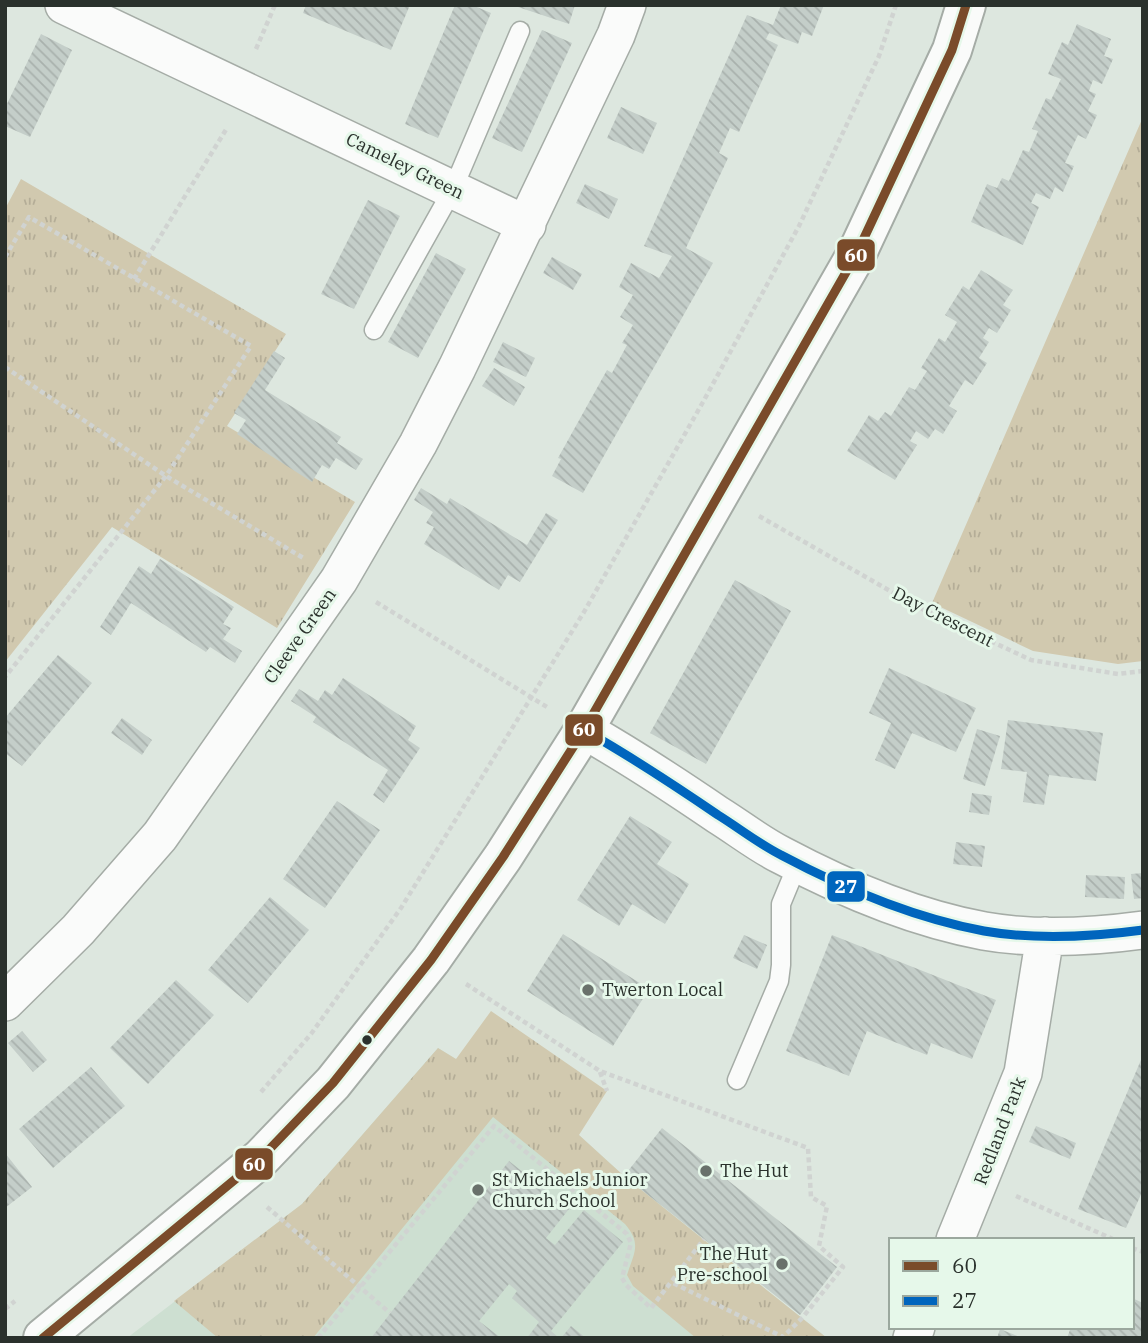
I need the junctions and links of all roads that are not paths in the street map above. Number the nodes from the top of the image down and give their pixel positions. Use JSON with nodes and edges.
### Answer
{"nodes":[{"id":1,"x":64,"y":5,"type":"edge"},
{"id":2,"x":627,"y":5,"type":"edge"},
{"id":3,"x":966,"y":5,"type":"edge"},
{"id":4,"x":520,"y":31,"type":"dead end"},
{"id":5,"x":453,"y":189,"type":"junction"},
{"id":6,"x":527,"y":225,"type":"junction"},
{"id":7,"x":374,"y":331,"type":"dead end"},
{"id":8,"x":584,"y":730,"type":"junction"},
{"id":9,"x":798,"y":863,"type":"junction"},
{"id":10,"x":1143,"y":930,"type":"edge"},
{"id":11,"x":1045,"y":936,"type":"junction"},
{"id":12,"x":5,"y":1002,"type":"edge"},
{"id":13,"x":737,"y":1080,"type":"dead end"},
{"id":14,"x":956,"y":1238,"type":"edge"},
{"id":15,"x":43,"y":1338,"type":"edge"}],
"edges":[{"from":1,"to":5,"type":"street","name":"Cameley Green"},
{"from":2,"to":6,"type":"street"},
{"from":3,"to":8,"type":"street"},
{"from":4,"to":5,"type":"lane"},
{"from":5,"to":6,"type":"street","name":"Cameley Green"},
{"from":5,"to":7,"type":"lane"},
{"from":6,"to":12,"type":"street","name":"Cleeve Green"},
{"from":8,"to":9,"type":"street"},
{"from":8,"to":15,"type":"street"},
{"from":9,"to":11,"type":"street"},
{"from":9,"to":13,"type":"lane"},
{"from":10,"to":11,"type":"street"},
{"from":11,"to":14,"type":"street","name":"Redland Park"}]}
